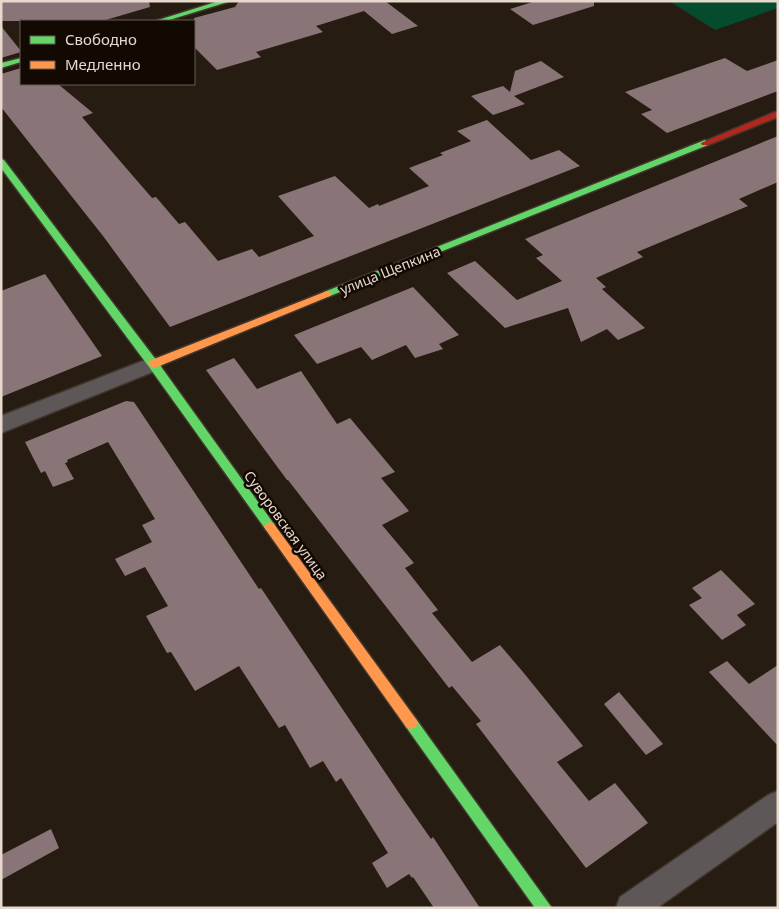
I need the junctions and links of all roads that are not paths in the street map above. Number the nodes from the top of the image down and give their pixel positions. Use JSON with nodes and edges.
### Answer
{"nodes":[{"id":1,"x":228,"y":1,"type":"edge"},
{"id":2,"x":162,"y":20,"type":"edge"},
{"id":3,"x":20,"y":60,"type":"edge"},
{"id":4,"x":1,"y":66,"type":"edge"},
{"id":5,"x":778,"y":114,"type":"edge"},
{"id":6,"x":1,"y":162,"type":"edge"},
{"id":7,"x":153,"y":364,"type":"junction"},
{"id":8,"x":1,"y":425,"type":"edge"},
{"id":9,"x":778,"y":805,"type":"edge"},
{"id":10,"x":544,"y":908,"type":"edge"},
{"id":11,"x":630,"y":908,"type":"edge"}],
"edges":[{"from":1,"to":2,"type":"street"},
{"from":3,"to":4,"type":"street"},
{"from":5,"to":7,"type":"street","name":"улица Щепкина"},
{"from":6,"to":7,"type":"street","name":"Суворовская улица"},
{"from":7,"to":8,"type":"street","name":"улица Щепкина"},
{"from":7,"to":10,"type":"street","name":"Суворовская улица"},
{"from":9,"to":11,"type":"street"}]}
